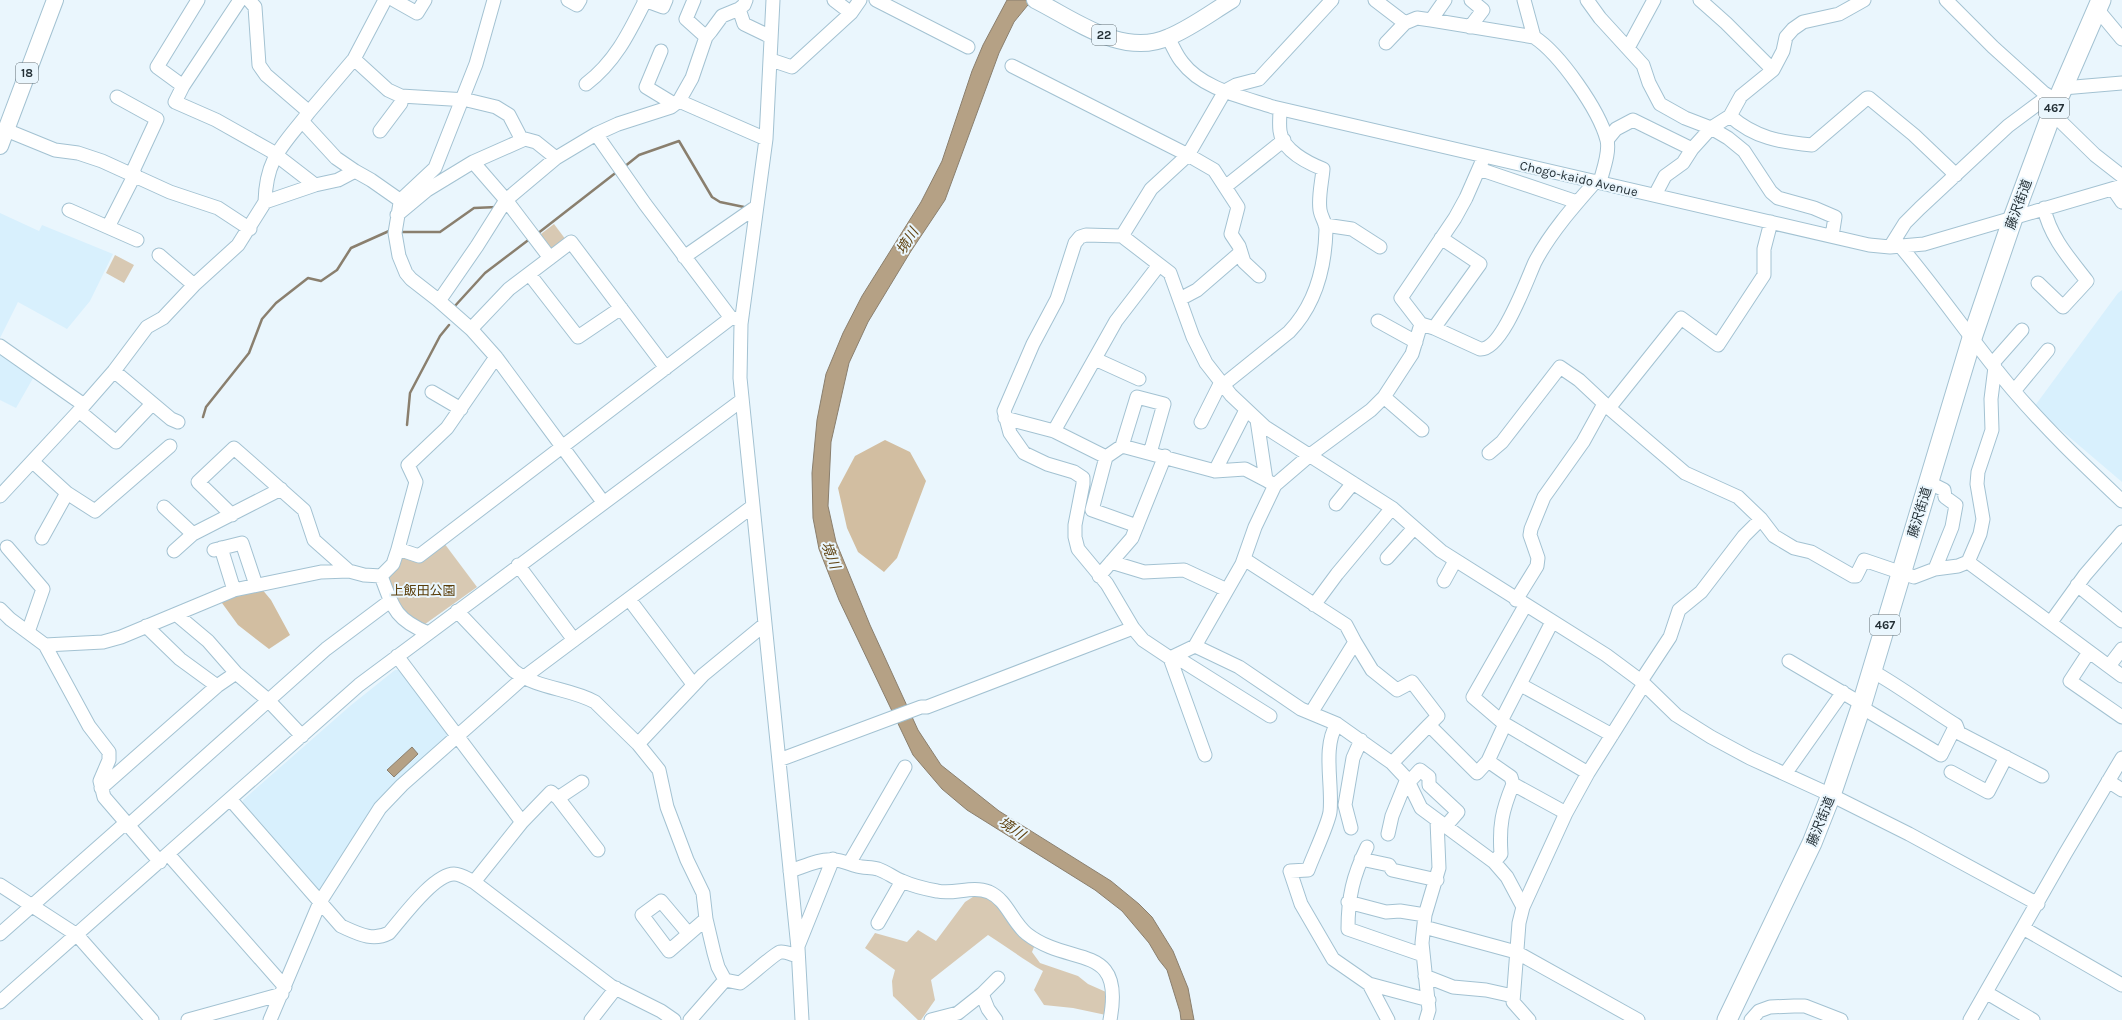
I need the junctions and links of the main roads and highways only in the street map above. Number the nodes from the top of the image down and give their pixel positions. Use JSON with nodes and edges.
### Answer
{"nodes":[{"id":1,"x":55,"y":0,"type":"edge"},
{"id":2,"x":1228,"y":1,"type":"edge"},
{"id":3,"x":1046,"y":2,"type":"edge"},
{"id":4,"x":2099,"y":4,"type":"edge"},
{"id":5,"x":0,"y":146,"type":"edge"},
{"id":6,"x":1727,"y":1020,"type":"edge"}],
"edges":[{"from":1,"to":5,"type":"main road","number":"18"},
{"from":2,"to":3,"type":"main road","number":"22"},
{"from":4,"to":6,"type":"highway","name":"藤沢街道","number":"467"}]}
